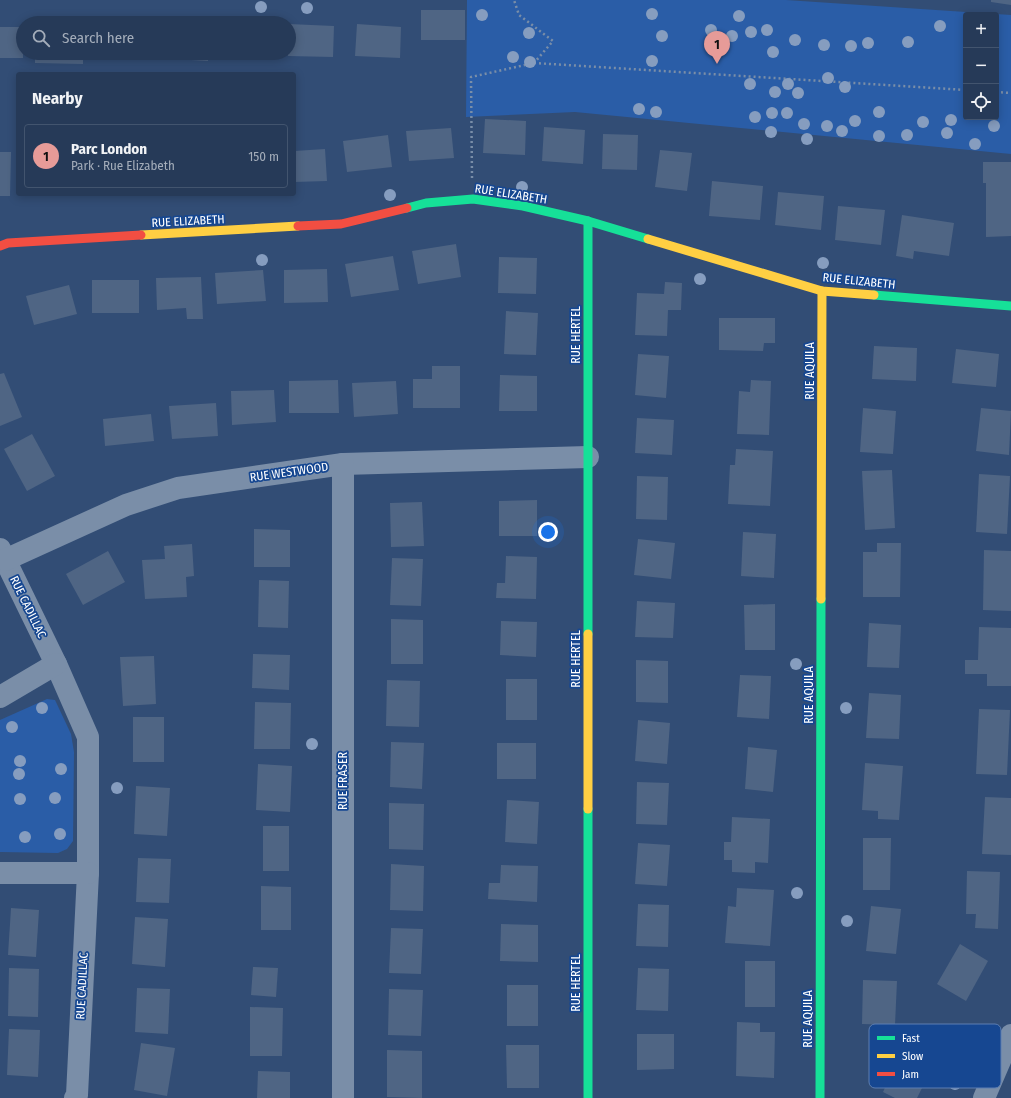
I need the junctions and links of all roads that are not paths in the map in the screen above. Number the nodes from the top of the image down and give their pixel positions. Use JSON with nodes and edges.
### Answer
{"nodes":[{"id":1,"x":588,"y":221,"type":"junction"},
{"id":2,"x":0,"y":246,"type":"edge"},
{"id":3,"x":822,"y":291,"type":"junction"},
{"id":4,"x":1011,"y":306,"type":"edge"},
{"id":5,"x":588,"y":457,"type":"junction"},
{"id":6,"x":343,"y":464,"type":"junction"},
{"id":7,"x":3,"y":555,"type":"edge"},
{"id":8,"x":56,"y":664,"type":"junction"},
{"id":9,"x":0,"y":697,"type":"edge"},
{"id":10,"x":0,"y":873,"type":"edge"},
{"id":11,"x":88,"y":873,"type":"junction"},
{"id":12,"x":1009,"y":1043,"type":"edge"},
{"id":13,"x":1001,"y":1061,"type":"edge"},
{"id":14,"x":989,"y":1088,"type":"edge"},
{"id":15,"x":75,"y":1098,"type":"edge"},
{"id":16,"x":343,"y":1098,"type":"edge"},
{"id":17,"x":588,"y":1098,"type":"edge"},
{"id":18,"x":820,"y":1098,"type":"edge"},
{"id":19,"x":984,"y":1098,"type":"edge"}],
"edges":[{"from":1,"to":2,"type":"street","name":"RUE ELIZABETH"},
{"from":1,"to":3,"type":"street","name":"RUE ELIZABETH"},
{"from":1,"to":5,"type":"street","name":"RUE HERTEL"},
{"from":3,"to":4,"type":"street","name":"RUE ELIZABETH"},
{"from":3,"to":18,"type":"street","name":"RUE AQUILA"},
{"from":5,"to":6,"type":"street","name":"RUE WESTWOOD"},
{"from":5,"to":17,"type":"street","name":"RUE HERTEL"},
{"from":6,"to":7,"type":"street","name":"RUE WESTWOOD"},
{"from":6,"to":16,"type":"street","name":"RUE FRASER"},
{"from":7,"to":8,"type":"street","name":"RUE CADILLAC"},
{"from":8,"to":9,"type":"street"},
{"from":8,"to":11,"type":"street","name":"RUE CADILLAC"},
{"from":10,"to":11,"type":"street"},
{"from":11,"to":15,"type":"street","name":"RUE CADILLAC"},
{"from":12,"to":13,"type":"street"},
{"from":14,"to":19,"type":"street"}]}
